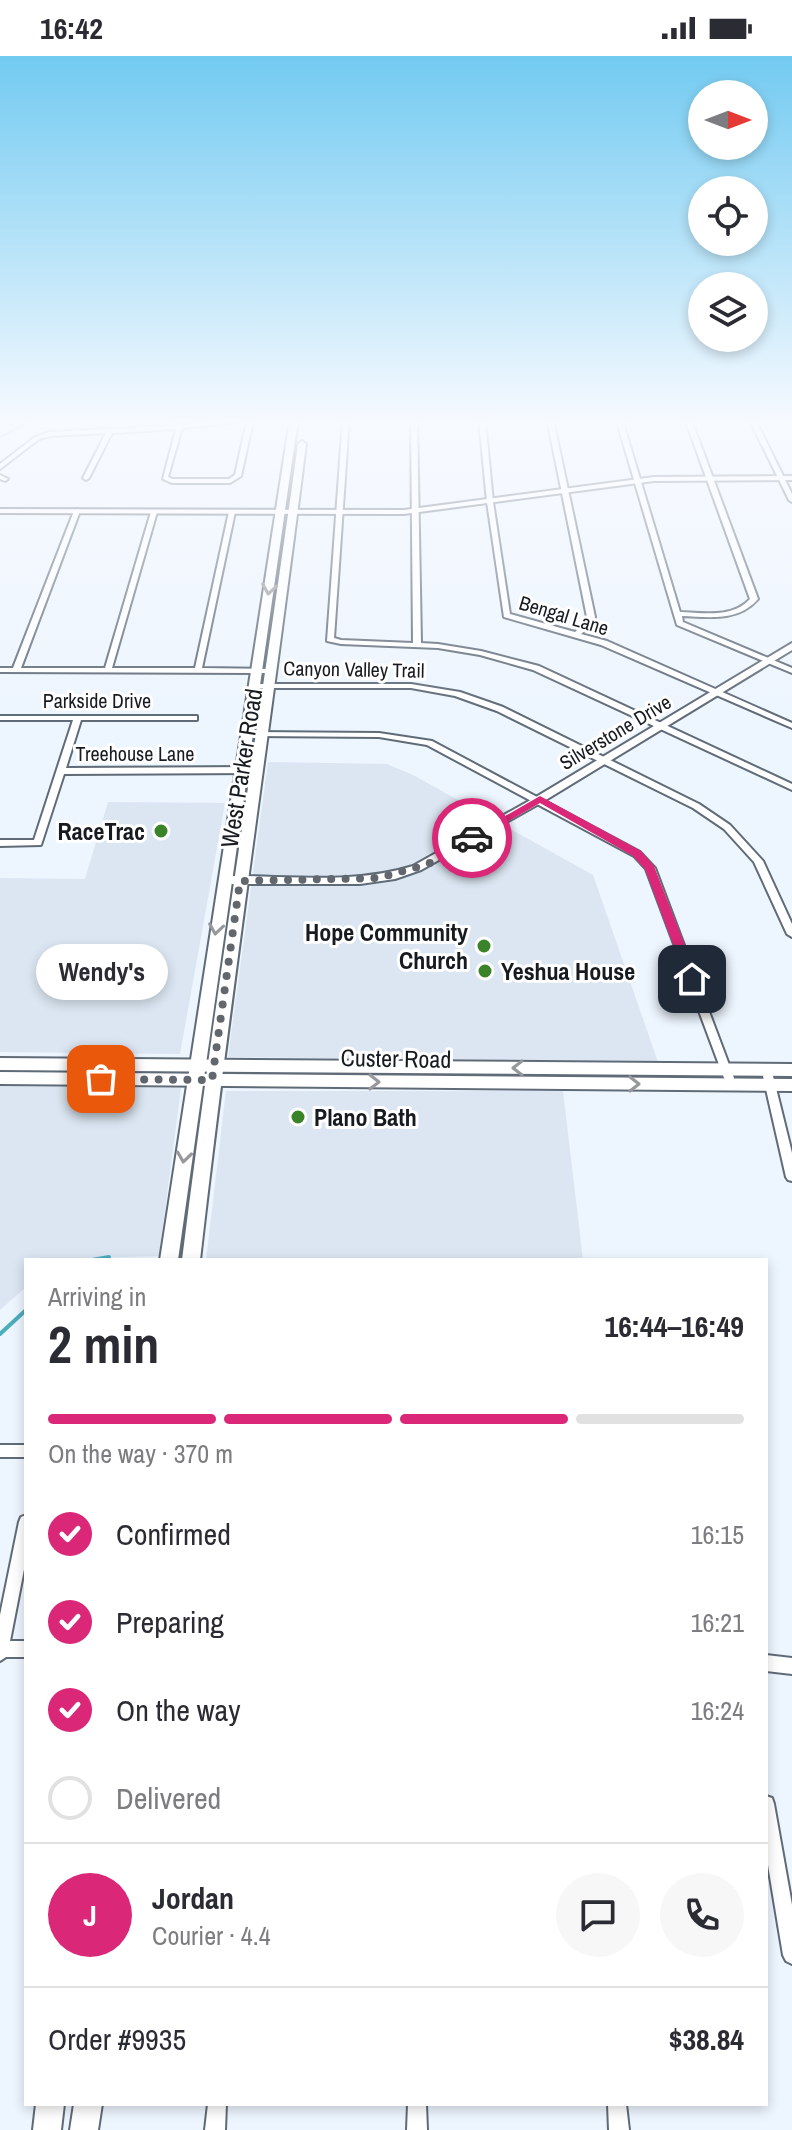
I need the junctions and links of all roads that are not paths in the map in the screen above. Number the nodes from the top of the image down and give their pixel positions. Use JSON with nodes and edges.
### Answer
{"nodes":[{"id":1,"x":75,"y":516,"type":"edge"},
{"id":2,"x":153,"y":516,"type":"edge"},
{"id":3,"x":231,"y":516,"type":"edge"},
{"id":4,"x":286,"y":516,"type":"edge"},
{"id":5,"x":287,"y":516,"type":"edge"},
{"id":6,"x":337,"y":516,"type":"edge"},
{"id":7,"x":414,"y":516,"type":"edge"},
{"id":8,"x":492,"y":516,"type":"edge"},
{"id":9,"x":569,"y":516,"type":"edge"},
{"id":10,"x":647,"y":516,"type":"edge"},
{"id":11,"x":724,"y":516,"type":"edge"},
{"id":12,"x":677,"y":614,"type":"junction"},
{"id":13,"x":578,"y":633,"type":"junction"},
{"id":14,"x":417,"y":644,"type":"junction"},
{"id":15,"x":792,"y":646,"type":"edge"},
{"id":16,"x":767,"y":661,"type":"junction"},
{"id":17,"x":0,"y":670,"type":"edge"},
{"id":18,"x":16,"y":670,"type":"junction"},
{"id":19,"x":108,"y":670,"type":"junction"},
{"id":20,"x":198,"y":671,"type":"junction"},
{"id":21,"x":792,"y":671,"type":"edge"},
{"id":22,"x":271,"y":678,"type":"junction"},
{"id":23,"x":255,"y":679,"type":"junction"},
{"id":24,"x":715,"y":691,"type":"junction"},
{"id":25,"x":0,"y":718,"type":"edge"},
{"id":26,"x":78,"y":718,"type":"junction"},
{"id":27,"x":194,"y":718,"type":"dead end"},
{"id":28,"x":664,"y":725,"type":"junction"},
{"id":29,"x":792,"y":726,"type":"edge"},
{"id":30,"x":246,"y":734,"type":"junction"},
{"id":31,"x":262,"y":734,"type":"junction"},
{"id":32,"x":604,"y":759,"type":"junction"},
{"id":33,"x":257,"y":770,"type":"junction"},
{"id":34,"x":60,"y":771,"type":"junction"},
{"id":35,"x":240,"y":772,"type":"junction"},
{"id":36,"x":792,"y":787,"type":"edge"},
{"id":37,"x":540,"y":799,"type":"junction"},
{"id":38,"x":232,"y":827,"type":"junction"},
{"id":39,"x":248,"y":827,"type":"junction"},
{"id":40,"x":0,"y":843,"type":"edge"},
{"id":41,"x":224,"y":880,"type":"junction"},
{"id":42,"x":240,"y":881,"type":"junction"},
{"id":43,"x":792,"y":934,"type":"edge"},
{"id":44,"x":210,"y":971,"type":"junction"},
{"id":45,"x":228,"y":971,"type":"junction"},
{"id":46,"x":0,"y":1064,"type":"edge"},
{"id":47,"x":792,"y":1070,"type":"edge"},
{"id":48,"x":204,"y":1073,"type":"junction"},
{"id":49,"x":729,"y":1077,"type":"junction"},
{"id":50,"x":769,"y":1077,"type":"junction"},
{"id":51,"x":0,"y":1078,"type":"edge"},
{"id":52,"x":792,"y":1085,"type":"edge"},
{"id":53,"x":788,"y":1145,"type":"edge"},
{"id":54,"x":792,"y":1177,"type":"edge"},
{"id":55,"x":180,"y":1186,"type":"junction"},
{"id":56,"x":201,"y":1186,"type":"junction"},
{"id":57,"x":169,"y":1258,"type":"edge"},
{"id":58,"x":191,"y":1258,"type":"edge"},
{"id":59,"x":0,"y":1451,"type":"edge"},
{"id":60,"x":24,"y":1451,"type":"edge"},
{"id":61,"x":24,"y":1532,"type":"edge"},
{"id":62,"x":24,"y":1649,"type":"edge"},
{"id":63,"x":0,"y":1651,"type":"edge"},
{"id":64,"x":768,"y":1663,"type":"edge"},
{"id":65,"x":792,"y":1666,"type":"edge"},
{"id":66,"x":768,"y":1816,"type":"edge"},
{"id":67,"x":792,"y":1955,"type":"edge"},
{"id":68,"x":50,"y":2106,"type":"edge"},
{"id":69,"x":88,"y":2106,"type":"edge"},
{"id":70,"x":217,"y":2106,"type":"edge"},
{"id":71,"x":417,"y":2106,"type":"edge"},
{"id":72,"x":617,"y":2106,"type":"edge"},
{"id":73,"x":47,"y":2130,"type":"edge"},
{"id":74,"x":84,"y":2130,"type":"edge"},
{"id":75,"x":215,"y":2130,"type":"edge"},
{"id":76,"x":417,"y":2130,"type":"edge"},
{"id":77,"x":619,"y":2130,"type":"edge"}],
"edges":[{"from":1,"to":18,"type":"street"},
{"from":2,"to":19,"type":"street"},
{"from":3,"to":20,"type":"street"},
{"from":4,"to":23,"type":"main road","name":"West Parker Road","one_way":true},
{"from":5,"to":22,"type":"main road","name":"West Parker Road"},
{"from":6,"to":14,"type":"street"},
{"from":7,"to":14,"type":"street"},
{"from":8,"to":13,"type":"street","name":"Bengal Lane"},
{"from":9,"to":13,"type":"street"},
{"from":10,"to":12,"type":"street"},
{"from":11,"to":12,"type":"street"},
{"from":12,"to":16,"type":"street"},
{"from":13,"to":24,"type":"street","name":"Bengal Lane"},
{"from":14,"to":28,"type":"street"},
{"from":15,"to":16,"type":"street","name":"Silverstone Drive"},
{"from":16,"to":21,"type":"street"},
{"from":16,"to":24,"type":"street","name":"Silverstone Drive"},
{"from":17,"to":18,"type":"street","name":"Canyon Valley Trail"},
{"from":18,"to":19,"type":"street","name":"Canyon Valley Trail"},
{"from":19,"to":20,"type":"street","name":"Canyon Valley Trail"},
{"from":20,"to":23,"type":"street","name":"Canyon Valley Trail"},
{"from":22,"to":23,"type":"street","name":"Canyon Valley Trail"},
{"from":22,"to":23,"type":"street","name":"Canyon Valley Trail"},
{"from":22,"to":31,"type":"main road","name":"West Parker Road"},
{"from":22,"to":32,"type":"street","name":"Canyon Valley Trail"},
{"from":23,"to":30,"type":"main road","name":"West Parker Road"},
{"from":24,"to":28,"type":"street","name":"Silverstone Drive"},
{"from":24,"to":29,"type":"street","name":"Bengal Lane"},
{"from":25,"to":26,"type":"street","name":"Parkside Drive"},
{"from":26,"to":27,"type":"street","name":"Parkside Drive"},
{"from":26,"to":34,"type":"street"},
{"from":28,"to":32,"type":"street","name":"Silverstone Drive"},
{"from":28,"to":36,"type":"street"},
{"from":30,"to":31,"type":"street"},
{"from":30,"to":35,"type":"main road","name":"West Parker Road"},
{"from":31,"to":33,"type":"main road","name":"West Parker Road"},
{"from":31,"to":37,"type":"street"},
{"from":32,"to":37,"type":"street","name":"Silverstone Drive"},
{"from":32,"to":43,"type":"street","name":"Canyon Valley Trail"},
{"from":33,"to":35,"type":"street","name":"Treehouse Lane"},
{"from":33,"to":39,"type":"main road","name":"West Parker Road"},
{"from":34,"to":35,"type":"street","name":"Treehouse Lane"},
{"from":34,"to":40,"type":"street"},
{"from":35,"to":38,"type":"main road","name":"West Parker Road"},
{"from":37,"to":42,"type":"street","name":"Silverstone Drive"},
{"from":37,"to":49,"type":"street"},
{"from":38,"to":39,"type":"main road"},
{"from":38,"to":41,"type":"main road","name":"West Parker Road"},
{"from":39,"to":42,"type":"main road","name":"West Parker Road"},
{"from":41,"to":42,"type":"street","name":"Silverstone Drive"},
{"from":41,"to":44,"type":"main road","name":"West Parker Road","one_way":true},
{"from":42,"to":45,"type":"main road","name":"West Parker Road"},
{"from":44,"to":45,"type":"main road"},
{"from":44,"to":48,"type":"main road","name":"West Parker Road"},
{"from":45,"to":48,"type":"main road","name":"West Parker Road"},
{"from":46,"to":48,"type":"main road","name":"Custer Road"},
{"from":47,"to":50,"type":"main road","name":"Custer Road"},
{"from":48,"to":49,"type":"main road","name":"Custer Road"},
{"from":48,"to":51,"type":"main road","name":"Custer Road"},
{"from":48,"to":55,"type":"main road","name":"West Parker Road","one_way":true},
{"from":48,"to":56,"type":"main road","name":"West Parker Road"},
{"from":49,"to":50,"type":"main road","name":"Custer Road"},
{"from":50,"to":52,"type":"main road","name":"Custer Road"},
{"from":50,"to":53,"type":"street"},
{"from":53,"to":54,"type":"street"},
{"from":55,"to":56,"type":"main road"},
{"from":55,"to":57,"type":"main road","name":"West Parker Road"},
{"from":56,"to":58,"type":"main road","name":"West Parker Road"},
{"from":59,"to":60,"type":"street"},
{"from":61,"to":63,"type":"street"},
{"from":62,"to":63,"type":"street"},
{"from":64,"to":65,"type":"street"},
{"from":66,"to":67,"type":"street"},
{"from":68,"to":73,"type":"main road"},
{"from":69,"to":74,"type":"main road"},
{"from":70,"to":75,"type":"street"},
{"from":71,"to":76,"type":"street"},
{"from":72,"to":77,"type":"street"}]}
